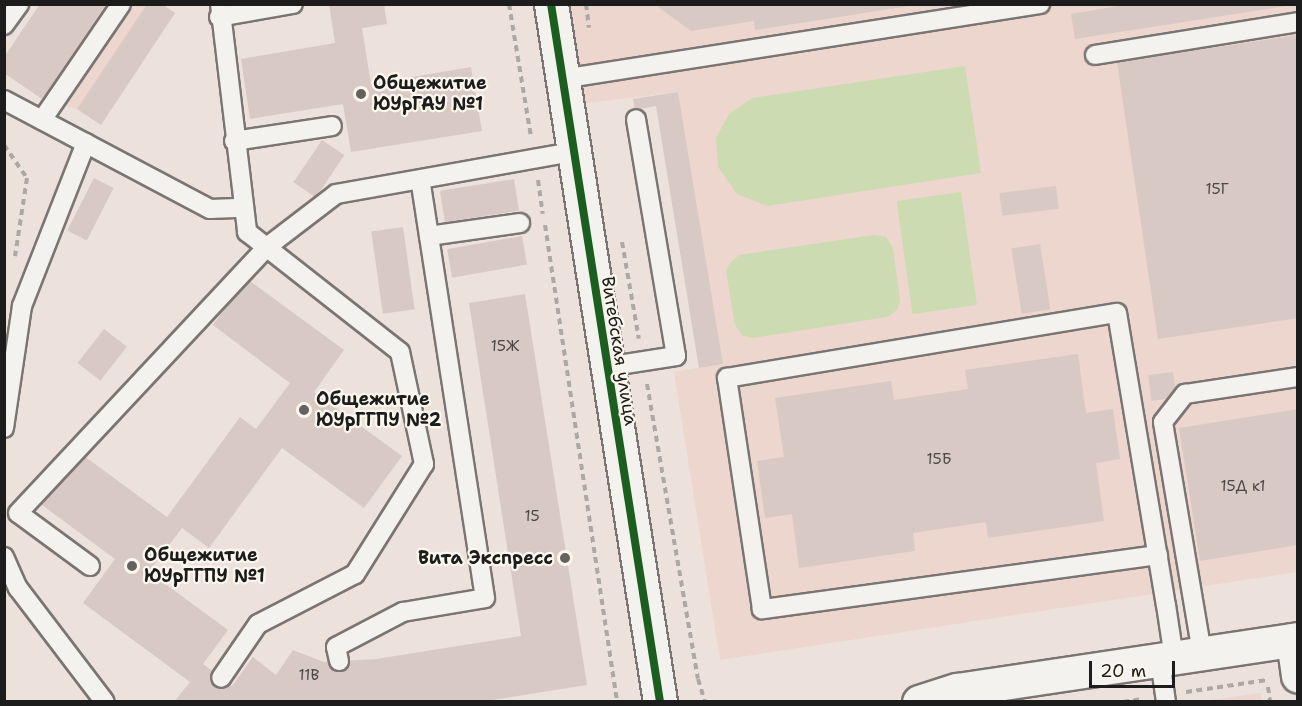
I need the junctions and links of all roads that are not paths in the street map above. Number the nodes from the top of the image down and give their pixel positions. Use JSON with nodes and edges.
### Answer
{"nodes":[{"id":1,"x":19,"y":4,"type":"edge"},
{"id":2,"x":121,"y":4,"type":"edge"},
{"id":3,"x":293,"y":4,"type":"edge"},
{"id":4,"x":551,"y":4,"type":"edge"},
{"id":5,"x":1040,"y":4,"type":"edge"},
{"id":6,"x":219,"y":11,"type":"edge"},
{"id":7,"x":1298,"y":22,"type":"edge"},
{"id":8,"x":4,"y":25,"type":"edge"},
{"id":9,"x":1095,"y":55,"type":"dead end"},
{"id":10,"x":562,"y":79,"type":"junction"},
{"id":11,"x":4,"y":100,"type":"edge"},
{"id":12,"x":636,"y":119,"type":"dead end"},
{"id":13,"x":42,"y":120,"type":"junction"},
{"id":14,"x":332,"y":126,"type":"dead end"},
{"id":15,"x":234,"y":141,"type":"junction"},
{"id":16,"x":86,"y":143,"type":"junction"},
{"id":17,"x":572,"y":152,"type":"junction"},
{"id":18,"x":420,"y":180,"type":"junction"},
{"id":19,"x":243,"y":208,"type":"junction"},
{"id":20,"x":520,"y":223,"type":"dead end"},
{"id":21,"x":429,"y":236,"type":"junction"},
{"id":22,"x":267,"y":248,"type":"junction"},
{"id":23,"x":22,"y":306,"type":"junction"},
{"id":24,"x":4,"y":319,"type":"edge"},
{"id":25,"x":606,"y":367,"type":"junction"},
{"id":26,"x":1298,"y":377,"type":"edge"},
{"id":27,"x":4,"y":428,"type":"edge"},
{"id":28,"x":1158,"y":555,"type":"junction"},
{"id":29,"x":4,"y":557,"type":"edge"},
{"id":30,"x":90,"y":566,"type":"dead end"},
{"id":31,"x":11,"y":589,"type":"edge"},
{"id":32,"x":1295,"y":640,"type":"edge"},
{"id":33,"x":1179,"y":657,"type":"junction"},
{"id":34,"x":339,"y":661,"type":"dead end"},
{"id":35,"x":1297,"y":676,"type":"edge"},
{"id":36,"x":221,"y":678,"type":"dead end"},
{"id":37,"x":1166,"y":698,"type":"edge"},
{"id":38,"x":105,"y":702,"type":"edge"},
{"id":39,"x":660,"y":702,"type":"edge"},
{"id":40,"x":919,"y":702,"type":"edge"}],
"edges":[{"from":1,"to":8,"type":"lane"},
{"from":2,"to":13,"type":"lane"},
{"from":3,"to":6,"type":"lane"},
{"from":4,"to":10,"type":"street","name":"Витебская улица"},
{"from":5,"to":10,"type":"lane"},
{"from":6,"to":15,"type":"lane"},
{"from":7,"to":9,"type":"lane"},
{"from":10,"to":17,"type":"street","name":"Витебская улица"},
{"from":11,"to":13,"type":"lane"},
{"from":12,"to":25,"type":"lane"},
{"from":13,"to":16,"type":"lane"},
{"from":14,"to":15,"type":"lane"},
{"from":15,"to":19,"type":"lane"},
{"from":16,"to":19,"type":"lane"},
{"from":16,"to":23,"type":"lane"},
{"from":17,"to":18,"type":"lane"},
{"from":17,"to":25,"type":"street","name":"Витебская улица"},
{"from":18,"to":21,"type":"lane"},
{"from":18,"to":22,"type":"lane"},
{"from":19,"to":22,"type":"lane"},
{"from":20,"to":21,"type":"lane"},
{"from":21,"to":34,"type":"lane"},
{"from":22,"to":30,"type":"lane"},
{"from":22,"to":36,"type":"lane"},
{"from":23,"to":24,"type":"lane"},
{"from":23,"to":27,"type":"lane"},
{"from":25,"to":39,"type":"street","name":"Витебская улица"},
{"from":26,"to":33,"type":"lane"},
{"from":28,"to":28,"type":"lane"},
{"from":28,"to":33,"type":"lane"},
{"from":29,"to":31,"type":"lane"},
{"from":31,"to":38,"type":"lane"},
{"from":32,"to":33,"type":"street"},
{"from":32,"to":35,"type":"street"},
{"from":33,"to":37,"type":"lane"},
{"from":33,"to":40,"type":"street"}]}
